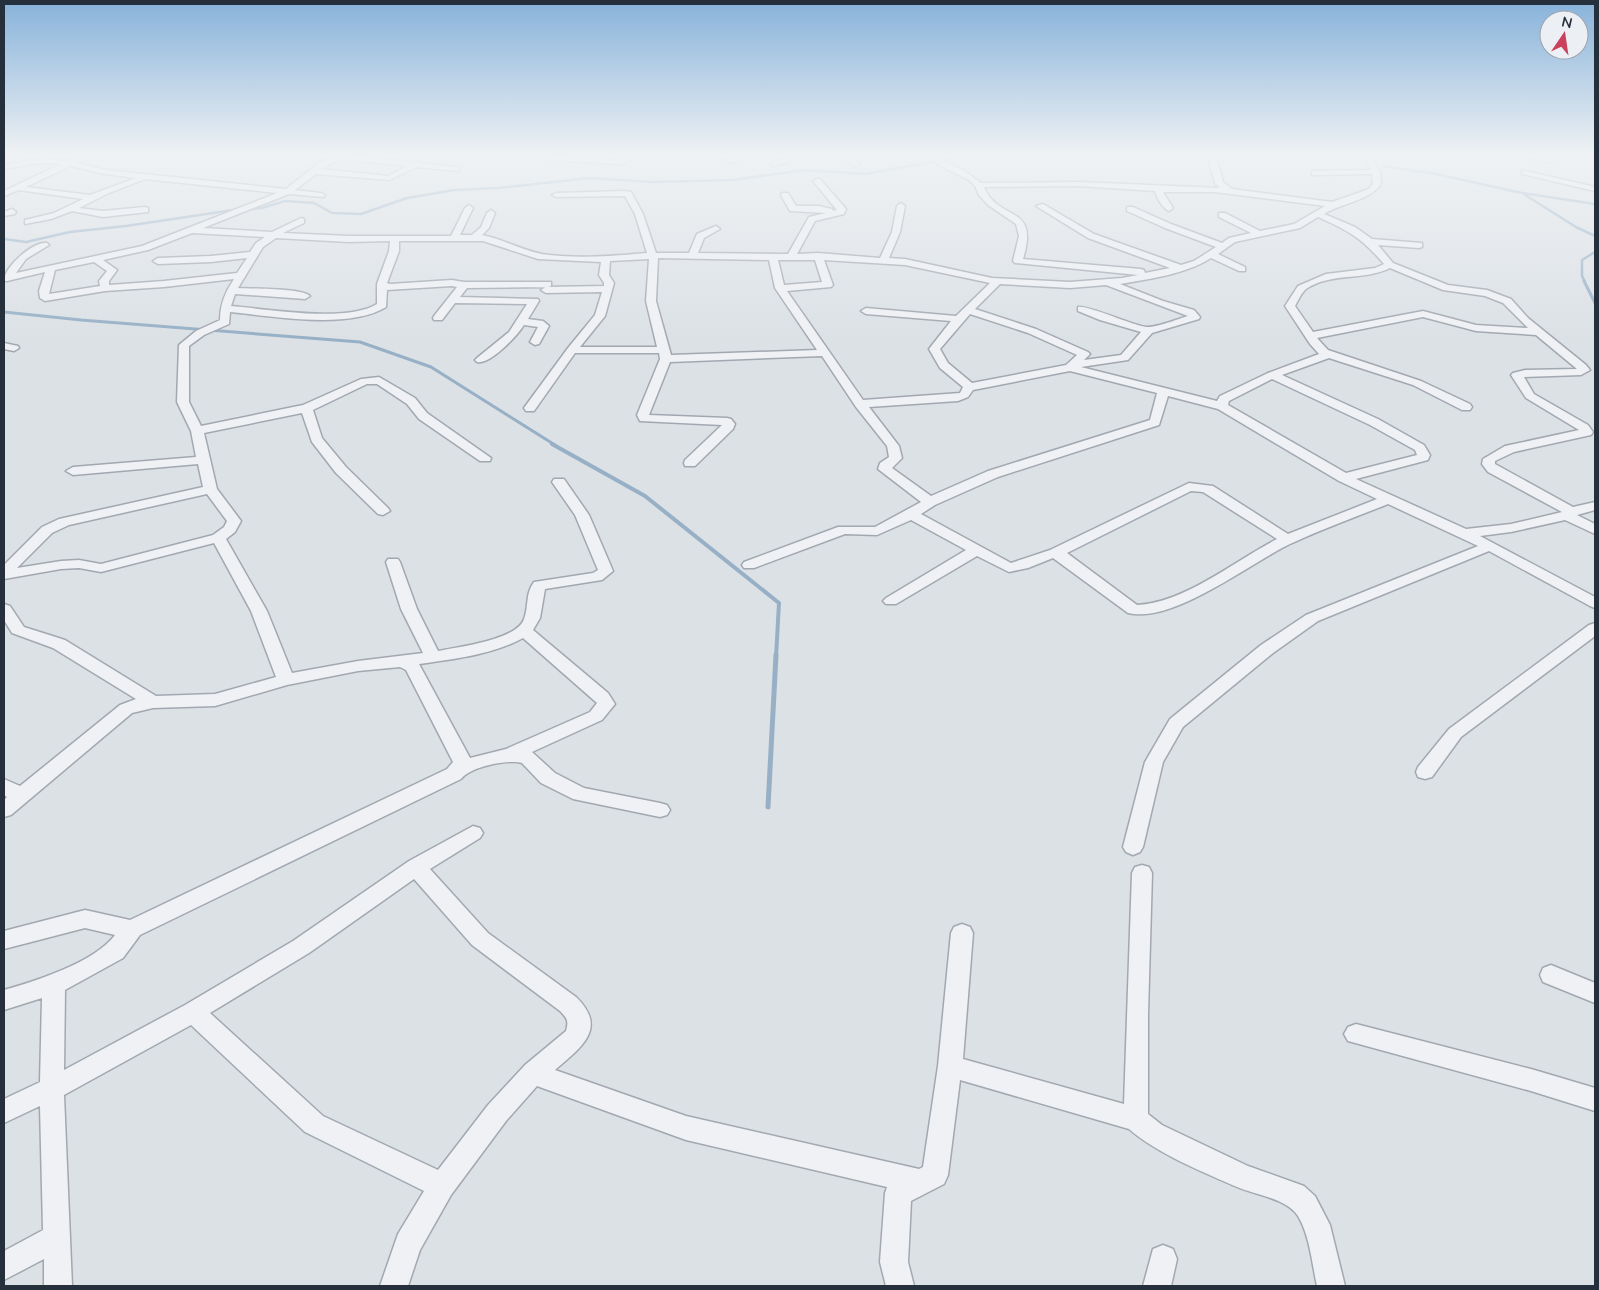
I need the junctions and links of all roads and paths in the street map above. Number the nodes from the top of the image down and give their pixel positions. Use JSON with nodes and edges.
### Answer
{"nodes":[{"id":1,"x":50,"y":216,"type":"edge"},
{"id":2,"x":225,"y":216,"type":"edge"},
{"id":3,"x":465,"y":216,"type":"edge"},
{"id":4,"x":490,"y":216,"type":"edge"},
{"id":5,"x":640,"y":216,"type":"edge"},
{"id":6,"x":825,"y":216,"type":"edge"},
{"id":7,"x":899,"y":216,"type":"edge"},
{"id":8,"x":1011,"y":216,"type":"edge"},
{"id":9,"x":1057,"y":216,"type":"edge"},
{"id":10,"x":1146,"y":216,"type":"edge"},
{"id":11,"x":1224,"y":216,"type":"edge"},
{"id":12,"x":1313,"y":216,"type":"edge"},
{"id":13,"x":1322,"y":216,"type":"edge"},
{"id":14,"x":301,"y":221,"type":"dead end"},
{"id":15,"x":28,"y":222,"type":"dead end"},
{"id":16,"x":716,"y":229,"type":"dead end"},
{"id":17,"x":190,"y":230,"type":"junction"},
{"id":18,"x":1257,"y":233,"type":"junction"},
{"id":19,"x":271,"y":236,"type":"junction"},
{"id":20,"x":474,"y":238,"type":"junction"},
{"id":21,"x":454,"y":239,"type":"junction"},
{"id":22,"x":395,"y":240,"type":"junction"},
{"id":23,"x":1370,"y":242,"type":"junction"},
{"id":24,"x":44,"y":245,"type":"dead end"},
{"id":25,"x":1419,"y":245,"type":"dead end"},
{"id":26,"x":1223,"y":246,"type":"junction"},
{"id":27,"x":254,"y":254,"type":"junction"},
{"id":28,"x":1211,"y":254,"type":"junction"},
{"id":29,"x":652,"y":256,"type":"junction"},
{"id":30,"x":692,"y":256,"type":"junction"},
{"id":31,"x":792,"y":256,"type":"junction"},
{"id":32,"x":818,"y":256,"type":"junction"},
{"id":33,"x":773,"y":257,"type":"junction"},
{"id":34,"x":605,"y":259,"type":"junction"},
{"id":35,"x":97,"y":260,"type":"junction"},
{"id":36,"x":158,"y":260,"type":"dead end"},
{"id":37,"x":884,"y":260,"type":"junction"},
{"id":38,"x":1390,"y":265,"type":"junction"},
{"id":39,"x":1182,"y":268,"type":"junction"},
{"id":40,"x":51,"y":269,"type":"junction"},
{"id":41,"x":1242,"y":269,"type":"dead end"},
{"id":42,"x":1154,"y":273,"type":"junction"},
{"id":43,"x":241,"y":275,"type":"junction"},
{"id":44,"x":551,"y":275,"type":"junction"},
{"id":45,"x":5,"y":278,"type":"edge"},
{"id":46,"x":998,"y":281,"type":"junction"},
{"id":47,"x":1107,"y":282,"type":"junction"},
{"id":48,"x":382,"y":284,"type":"junction"},
{"id":49,"x":464,"y":285,"type":"junction"},
{"id":50,"x":105,"y":288,"type":"junction"},
{"id":51,"x":780,"y":288,"type":"junction"},
{"id":52,"x":608,"y":289,"type":"junction"},
{"id":53,"x":231,"y":291,"type":"junction"},
{"id":54,"x":305,"y":296,"type":"dead end"},
{"id":55,"x":452,"y":300,"type":"junction"},
{"id":56,"x":534,"y":301,"type":"junction"},
{"id":57,"x":224,"y":310,"type":"junction"},
{"id":58,"x":968,"y":310,"type":"junction"},
{"id":59,"x":1082,"y":310,"type":"dead end"},
{"id":60,"x":866,"y":311,"type":"dead end"},
{"id":61,"x":438,"y":318,"type":"dead end"},
{"id":62,"x":959,"y":318,"type":"junction"},
{"id":63,"x":521,"y":322,"type":"junction"},
{"id":64,"x":1148,"y":331,"type":"junction"},
{"id":65,"x":1539,"y":332,"type":"junction"},
{"id":66,"x":1310,"y":336,"type":"junction"},
{"id":67,"x":535,"y":342,"type":"dead end"},
{"id":68,"x":572,"y":350,"type":"junction"},
{"id":69,"x":823,"y":353,"type":"junction"},
{"id":70,"x":1326,"y":353,"type":"junction"},
{"id":71,"x":665,"y":354,"type":"junction"},
{"id":72,"x":481,"y":360,"type":"dead end"},
{"id":73,"x":1073,"y":367,"type":"junction"},
{"id":74,"x":1272,"y":375,"type":"junction"},
{"id":75,"x":969,"y":387,"type":"junction"},
{"id":76,"x":1164,"y":391,"type":"junction"},
{"id":77,"x":860,"y":404,"type":"junction"},
{"id":78,"x":1222,"y":406,"type":"junction"},
{"id":79,"x":1466,"y":407,"type":"dead end"},
{"id":80,"x":307,"y":408,"type":"junction"},
{"id":81,"x":530,"y":408,"type":"dead end"},
{"id":82,"x":197,"y":431,"type":"junction"},
{"id":83,"x":485,"y":458,"type":"dead end"},
{"id":84,"x":204,"y":460,"type":"junction"},
{"id":85,"x":690,"y":463,"type":"dead end"},
{"id":86,"x":73,"y":470,"type":"dead end"},
{"id":87,"x":1344,"y":478,"type":"junction"},
{"id":88,"x":559,"y":482,"type":"dead end"},
{"id":89,"x":210,"y":489,"type":"junction"},
{"id":90,"x":1388,"y":500,"type":"junction"},
{"id":91,"x":930,"y":502,"type":"junction"},
{"id":92,"x":1595,"y":506,"type":"edge"},
{"id":93,"x":383,"y":511,"type":"dead end"},
{"id":94,"x":911,"y":514,"type":"junction"},
{"id":95,"x":1569,"y":514,"type":"junction"},
{"id":96,"x":1595,"y":530,"type":"edge"},
{"id":97,"x":1464,"y":534,"type":"junction"},
{"id":98,"x":218,"y":538,"type":"junction"},
{"id":99,"x":1288,"y":540,"type":"junction"},
{"id":100,"x":1490,"y":546,"type":"junction"},
{"id":101,"x":977,"y":550,"type":"junction"},
{"id":102,"x":1055,"y":553,"type":"junction"},
{"id":103,"x":393,"y":562,"type":"dead end"},
{"id":104,"x":749,"y":565,"type":"dead end"},
{"id":105,"x":4,"y":574,"type":"edge"},
{"id":106,"x":890,"y":601,"type":"dead end"},
{"id":107,"x":1595,"y":603,"type":"edge"},
{"id":108,"x":4,"y":609,"type":"edge"},
{"id":109,"x":1595,"y":628,"type":"edge"},
{"id":110,"x":524,"y":631,"type":"junction"},
{"id":111,"x":433,"y":656,"type":"junction"},
{"id":112,"x":404,"y":661,"type":"junction"},
{"id":113,"x":286,"y":680,"type":"junction"},
{"id":114,"x":152,"y":702,"type":"junction"},
{"id":115,"x":510,"y":755,"type":"junction"},
{"id":116,"x":460,"y":768,"type":"junction"},
{"id":117,"x":1425,"y":772,"type":"dead end"},
{"id":118,"x":4,"y":786,"type":"edge"},
{"id":119,"x":21,"y":796,"type":"junction"},
{"id":120,"x":4,"y":810,"type":"edge"},
{"id":121,"x":660,"y":810,"type":"dead end"},
{"id":122,"x":473,"y":833,"type":"dead end"},
{"id":123,"x":1133,"y":847,"type":"dead end"},
{"id":124,"x":416,"y":866,"type":"junction"},
{"id":125,"x":1142,"y":874,"type":"dead end"},
{"id":126,"x":132,"y":929,"type":"junction"},
{"id":127,"x":962,"y":933,"type":"dead end"},
{"id":128,"x":4,"y":940,"type":"edge"},
{"id":129,"x":1550,"y":975,"type":"dead end"},
{"id":130,"x":54,"y":985,"type":"junction"},
{"id":131,"x":1595,"y":993,"type":"edge"},
{"id":132,"x":4,"y":1000,"type":"edge"},
{"id":133,"x":193,"y":1012,"type":"junction"},
{"id":134,"x":1356,"y":1034,"type":"dead end"},
{"id":135,"x":950,"y":1066,"type":"junction"},
{"id":136,"x":533,"y":1073,"type":"junction"},
{"id":137,"x":52,"y":1089,"type":"junction"},
{"id":138,"x":1595,"y":1100,"type":"edge"},
{"id":139,"x":4,"y":1111,"type":"edge"},
{"id":140,"x":1136,"y":1119,"type":"junction"},
{"id":141,"x":442,"y":1186,"type":"junction"},
{"id":142,"x":898,"y":1193,"type":"junction"},
{"id":143,"x":57,"y":1236,"type":"junction"},
{"id":144,"x":1164,"y":1259,"type":"dead end"},
{"id":145,"x":4,"y":1266,"type":"edge"},
{"id":146,"x":58,"y":1286,"type":"edge"},
{"id":147,"x":394,"y":1286,"type":"edge"},
{"id":148,"x":900,"y":1286,"type":"edge"},
{"id":149,"x":1157,"y":1286,"type":"edge"},
{"id":150,"x":1331,"y":1286,"type":"edge"}],
"edges":[{"from":1,"to":15,"type":"street"},
{"from":2,"to":17,"type":"street"},
{"from":3,"to":21,"type":"street"},
{"from":4,"to":20,"type":"street"},
{"from":5,"to":29,"type":"street"},
{"from":6,"to":31,"type":"street"},
{"from":7,"to":37,"type":"street"},
{"from":8,"to":42,"type":"street"},
{"from":9,"to":39,"type":"street"},
{"from":10,"to":26,"type":"street"},
{"from":11,"to":18,"type":"street"},
{"from":12,"to":18,"type":"street"},
{"from":13,"to":23,"type":"street"},
{"from":14,"to":19,"type":"street"},
{"from":16,"to":30,"type":"street"},
{"from":17,"to":19,"type":"street"},
{"from":17,"to":35,"type":"street"},
{"from":18,"to":26,"type":"street"},
{"from":19,"to":22,"type":"street"},
{"from":19,"to":27,"type":"street"},
{"from":20,"to":21,"type":"street"},
{"from":20,"to":44,"type":"street"},
{"from":21,"to":22,"type":"street"},
{"from":22,"to":48,"type":"street"},
{"from":23,"to":25,"type":"street"},
{"from":23,"to":38,"type":"street"},
{"from":24,"to":45,"type":"street"},
{"from":26,"to":28,"type":"street"},
{"from":27,"to":36,"type":"street"},
{"from":27,"to":43,"type":"street"},
{"from":28,"to":39,"type":"street"},
{"from":28,"to":41,"type":"street"},
{"from":29,"to":30,"type":"street"},
{"from":29,"to":34,"type":"street"},
{"from":29,"to":71,"type":"street"},
{"from":30,"to":33,"type":"street"},
{"from":31,"to":32,"type":"street"},
{"from":31,"to":33,"type":"street"},
{"from":32,"to":37,"type":"street"},
{"from":32,"to":51,"type":"street"},
{"from":33,"to":51,"type":"street"},
{"from":34,"to":44,"type":"street"},
{"from":34,"to":52,"type":"street"},
{"from":35,"to":40,"type":"street"},
{"from":35,"to":50,"type":"street"},
{"from":37,"to":46,"type":"street"},
{"from":38,"to":65,"type":"street"},
{"from":38,"to":66,"type":"street"},
{"from":39,"to":42,"type":"street"},
{"from":40,"to":45,"type":"street"},
{"from":40,"to":50,"type":"street"},
{"from":42,"to":47,"type":"street"},
{"from":43,"to":50,"type":"street"},
{"from":43,"to":53,"type":"street"},
{"from":44,"to":49,"type":"street"},
{"from":44,"to":52,"type":"street"},
{"from":44,"to":56,"type":"street"},
{"from":46,"to":47,"type":"street"},
{"from":46,"to":58,"type":"street"},
{"from":47,"to":64,"type":"street"},
{"from":48,"to":49,"type":"street"},
{"from":48,"to":57,"type":"street"},
{"from":49,"to":55,"type":"street"},
{"from":51,"to":69,"type":"street"},
{"from":52,"to":68,"type":"street"},
{"from":53,"to":54,"type":"street"},
{"from":53,"to":57,"type":"street"},
{"from":55,"to":56,"type":"street"},
{"from":55,"to":61,"type":"street"},
{"from":56,"to":63,"type":"street"},
{"from":57,"to":82,"type":"street"},
{"from":58,"to":62,"type":"street"},
{"from":58,"to":73,"type":"street"},
{"from":59,"to":64,"type":"street"},
{"from":60,"to":62,"type":"street"},
{"from":62,"to":75,"type":"street"},
{"from":63,"to":67,"type":"street"},
{"from":63,"to":72,"type":"street"},
{"from":64,"to":73,"type":"street"},
{"from":65,"to":66,"type":"street"},
{"from":65,"to":95,"type":"street"},
{"from":66,"to":70,"type":"street"},
{"from":68,"to":71,"type":"street"},
{"from":68,"to":81,"type":"street"},
{"from":69,"to":71,"type":"street"},
{"from":69,"to":77,"type":"street"},
{"from":70,"to":74,"type":"street"},
{"from":70,"to":79,"type":"street"},
{"from":71,"to":85,"type":"street"},
{"from":73,"to":75,"type":"street"},
{"from":73,"to":76,"type":"street"},
{"from":74,"to":78,"type":"street"},
{"from":74,"to":87,"type":"street"},
{"from":75,"to":77,"type":"street"},
{"from":76,"to":78,"type":"street"},
{"from":76,"to":91,"type":"street"},
{"from":77,"to":91,"type":"street"},
{"from":78,"to":87,"type":"street"},
{"from":80,"to":82,"type":"street"},
{"from":80,"to":83,"type":"street"},
{"from":80,"to":93,"type":"street"},
{"from":82,"to":84,"type":"street"},
{"from":84,"to":86,"type":"street"},
{"from":84,"to":89,"type":"street"},
{"from":87,"to":90,"type":"street"},
{"from":88,"to":110,"type":"street"},
{"from":89,"to":98,"type":"street"},
{"from":89,"to":105,"type":"street"},
{"from":90,"to":97,"type":"street"},
{"from":90,"to":99,"type":"street"},
{"from":91,"to":94,"type":"street"},
{"from":92,"to":95,"type":"street"},
{"from":94,"to":101,"type":"street"},
{"from":94,"to":104,"type":"street"},
{"from":95,"to":96,"type":"street"},
{"from":95,"to":97,"type":"street"},
{"from":97,"to":100,"type":"street"},
{"from":98,"to":105,"type":"street"},
{"from":98,"to":113,"type":"street"},
{"from":99,"to":102,"type":"street"},
{"from":99,"to":102,"type":"street"},
{"from":100,"to":107,"type":"street"},
{"from":100,"to":123,"type":"street"},
{"from":101,"to":102,"type":"street"},
{"from":101,"to":106,"type":"street"},
{"from":103,"to":111,"type":"street"},
{"from":108,"to":114,"type":"street"},
{"from":109,"to":117,"type":"street"},
{"from":110,"to":111,"type":"street"},
{"from":110,"to":115,"type":"street"},
{"from":111,"to":112,"type":"street"},
{"from":112,"to":113,"type":"street"},
{"from":112,"to":116,"type":"street"},
{"from":113,"to":114,"type":"street"},
{"from":114,"to":119,"type":"street"},
{"from":115,"to":116,"type":"street"},
{"from":115,"to":121,"type":"street"},
{"from":116,"to":126,"type":"street"},
{"from":118,"to":119,"type":"street"},
{"from":119,"to":120,"type":"street"},
{"from":122,"to":124,"type":"street"},
{"from":124,"to":133,"type":"street"},
{"from":124,"to":136,"type":"street"},
{"from":125,"to":140,"type":"street"},
{"from":126,"to":128,"type":"street"},
{"from":126,"to":130,"type":"street"},
{"from":127,"to":135,"type":"street"},
{"from":129,"to":131,"type":"street"},
{"from":130,"to":132,"type":"street"},
{"from":130,"to":137,"type":"street"},
{"from":133,"to":137,"type":"street"},
{"from":133,"to":141,"type":"street"},
{"from":134,"to":138,"type":"street"},
{"from":135,"to":140,"type":"street"},
{"from":135,"to":142,"type":"street"},
{"from":136,"to":141,"type":"street"},
{"from":136,"to":142,"type":"street"},
{"from":137,"to":139,"type":"street"},
{"from":137,"to":143,"type":"street"},
{"from":140,"to":150,"type":"street"},
{"from":141,"to":147,"type":"street"},
{"from":142,"to":148,"type":"street"},
{"from":143,"to":145,"type":"street"},
{"from":143,"to":146,"type":"street"},
{"from":144,"to":149,"type":"street"}]}
